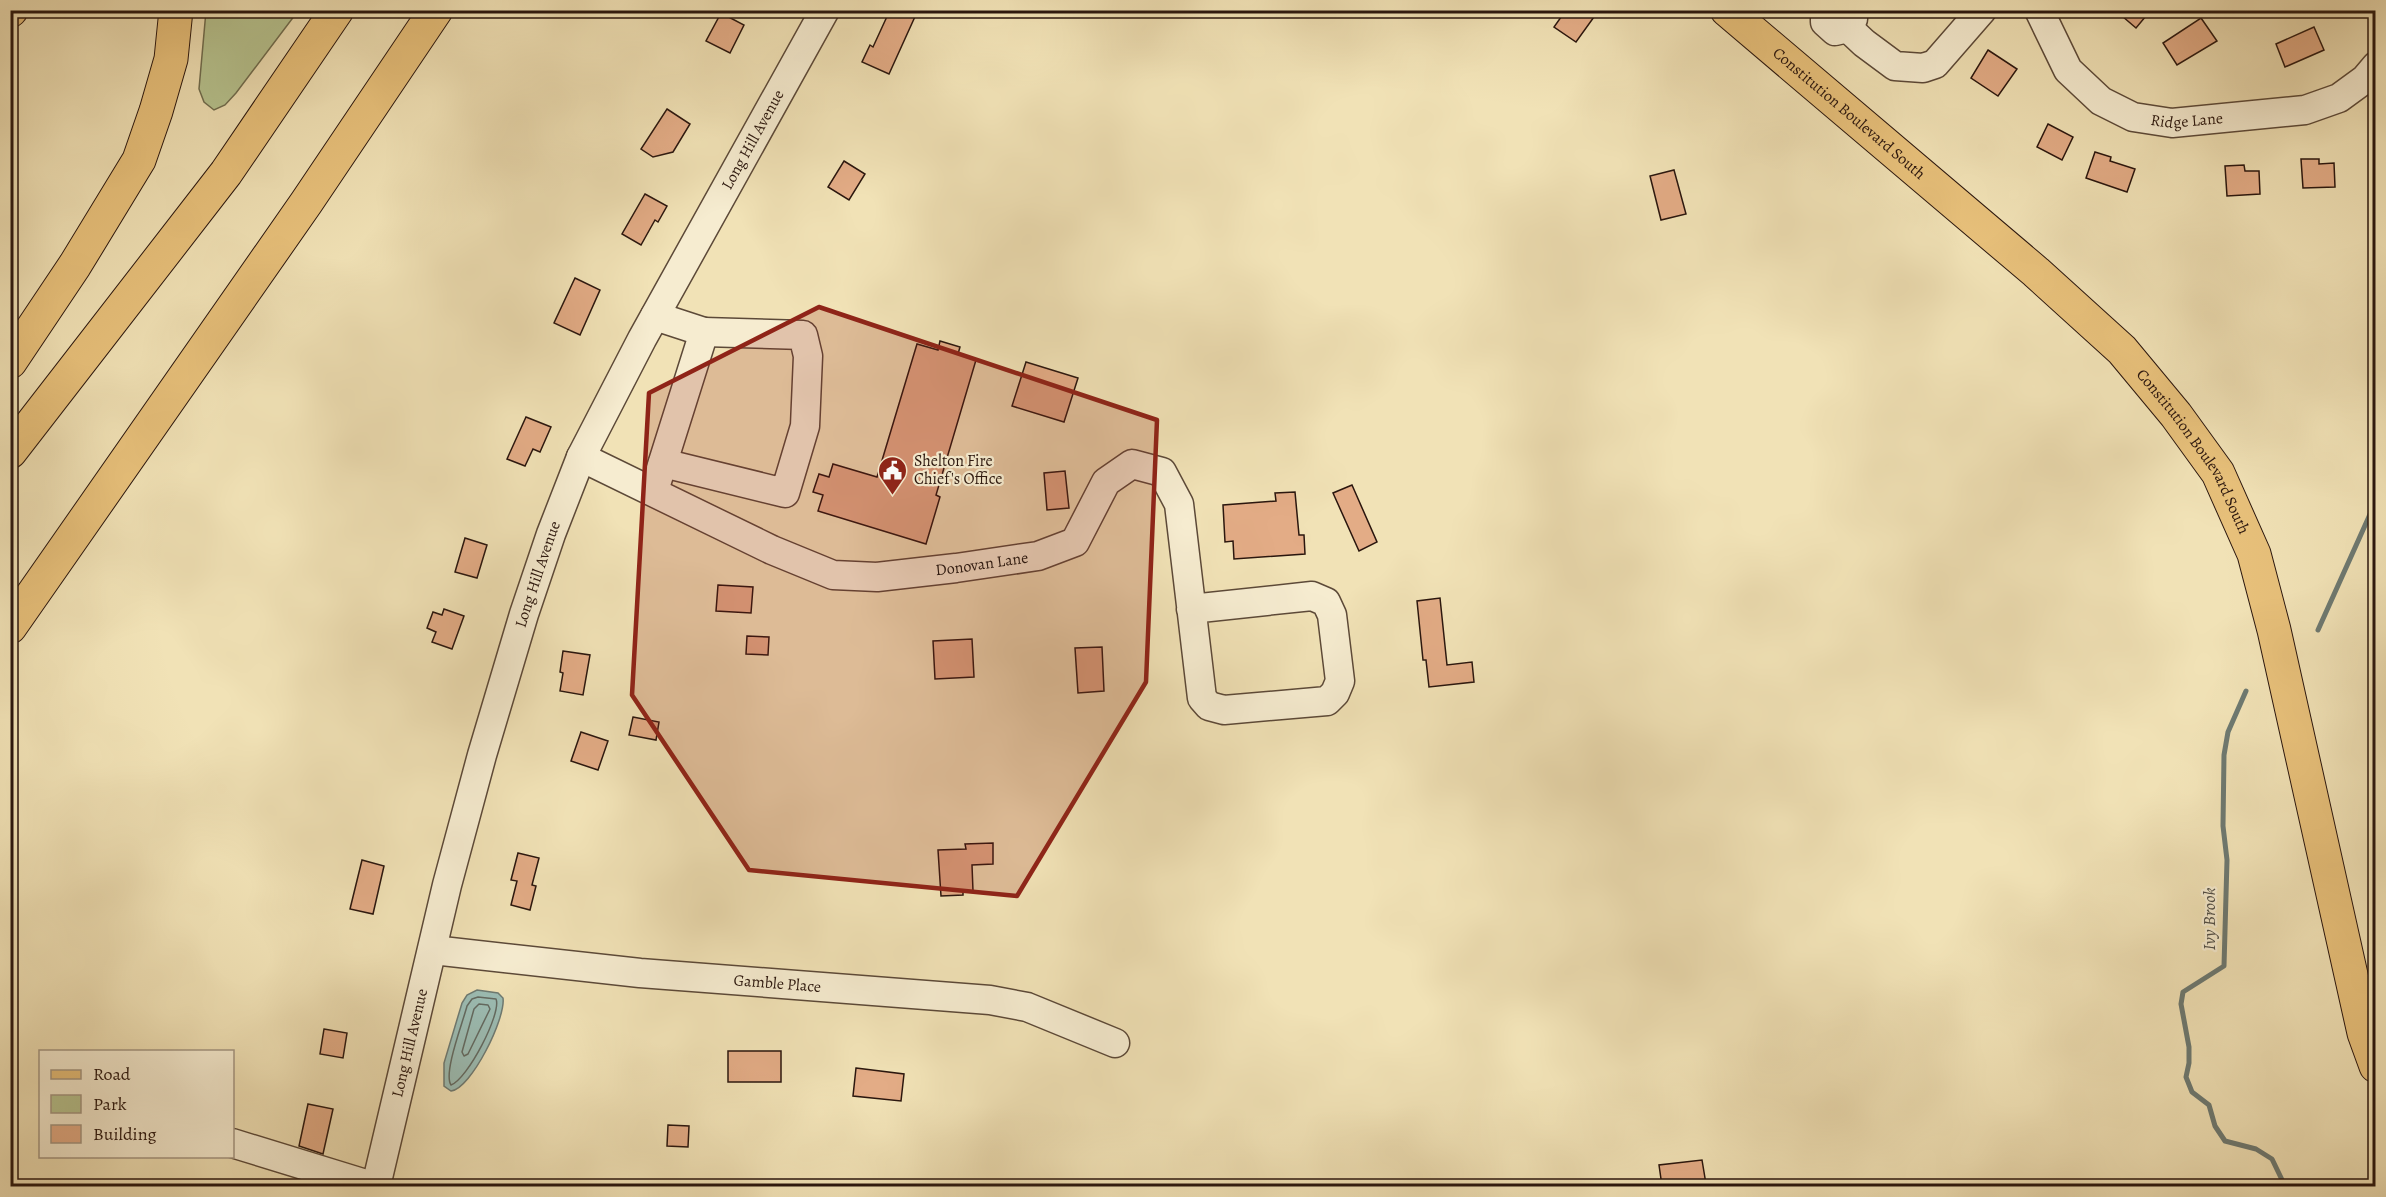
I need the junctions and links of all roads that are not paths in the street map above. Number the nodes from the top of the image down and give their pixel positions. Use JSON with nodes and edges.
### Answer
{"nodes":[{"id":1,"x":176,"y":10,"type":"edge"},
{"id":2,"x":337,"y":10,"type":"edge"},
{"id":3,"x":436,"y":10,"type":"edge"},
{"id":4,"x":825,"y":10,"type":"edge"},
{"id":5,"x":1727,"y":10,"type":"edge"},
{"id":6,"x":1826,"y":10,"type":"edge"},
{"id":7,"x":1982,"y":10,"type":"edge"},
{"id":8,"x":2039,"y":10,"type":"edge"},
{"id":9,"x":1850,"y":19,"type":"edge"},
{"id":10,"x":2376,"y":66,"type":"edge"},
{"id":11,"x":655,"y":316,"type":"junction"},
{"id":12,"x":704,"y":332,"type":"junction"},
{"id":13,"x":10,"y":362,"type":"edge"},
{"id":14,"x":10,"y":452,"type":"edge"},
{"id":15,"x":581,"y":457,"type":"junction"},
{"id":16,"x":663,"y":463,"type":"junction"},
{"id":17,"x":653,"y":492,"type":"junction"},
{"id":18,"x":1191,"y":609,"type":"junction"},
{"id":19,"x":10,"y":627,"type":"edge"},
{"id":20,"x":433,"y":950,"type":"junction"},
{"id":21,"x":1115,"y":1043,"type":"dead end"},
{"id":22,"x":2376,"y":1066,"type":"edge"},
{"id":23,"x":234,"y":1144,"type":"edge"},
{"id":24,"x":374,"y":1186,"type":"edge"}],
"edges":[{"from":1,"to":13,"type":"main road"},
{"from":2,"to":14,"type":"main road"},
{"from":3,"to":19,"type":"main road"},
{"from":4,"to":11,"type":"street","name":"Long Hill Avenue"},
{"from":5,"to":22,"type":"main road","name":"Constitution Boulevard South"},
{"from":6,"to":9,"type":"street"},
{"from":7,"to":9,"type":"street"},
{"from":8,"to":10,"type":"street","name":"Ridge Lane"},
{"from":11,"to":12,"type":"street"},
{"from":11,"to":15,"type":"street","name":"Long Hill Avenue"},
{"from":12,"to":16,"type":"street"},
{"from":12,"to":16,"type":"street"},
{"from":15,"to":17,"type":"street","name":"Donovan Lane"},
{"from":15,"to":20,"type":"street","name":"Long Hill Avenue"},
{"from":16,"to":17,"type":"street"},
{"from":17,"to":18,"type":"street","name":"Donovan Lane"},
{"from":18,"to":18,"type":"street","name":"Donovan Lane"},
{"from":20,"to":21,"type":"street","name":"Gamble Place"},
{"from":20,"to":24,"type":"street","name":"Long Hill Avenue"},
{"from":23,"to":24,"type":"street"}]}
